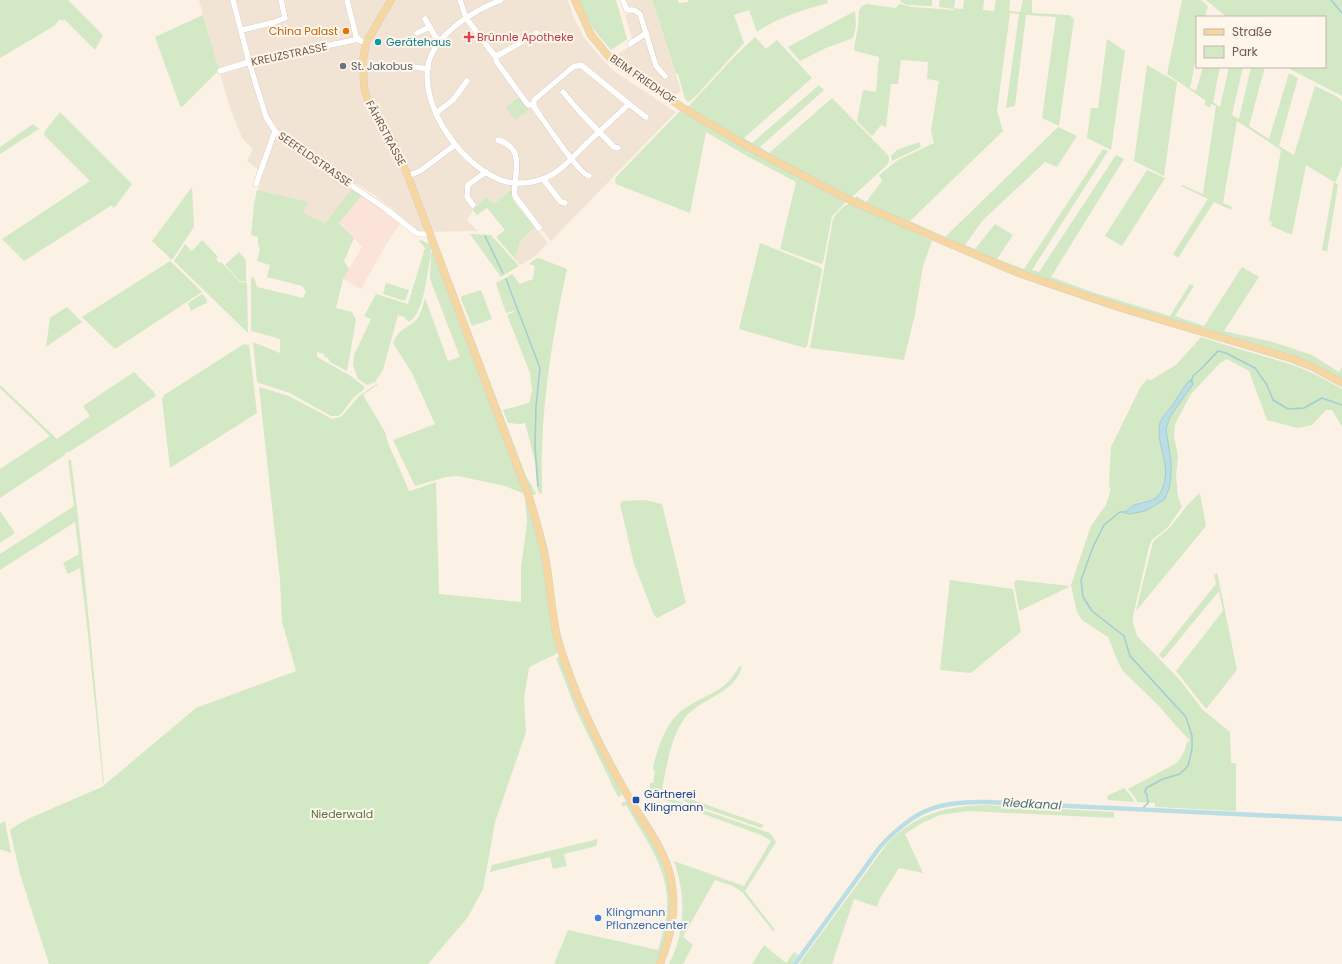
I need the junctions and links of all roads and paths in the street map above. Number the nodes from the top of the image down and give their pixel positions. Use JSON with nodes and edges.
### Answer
{"nodes":[{"id":1,"x":233,"y":0,"type":"edge"},
{"id":2,"x":281,"y":0,"type":"edge"},
{"id":3,"x":347,"y":0,"type":"edge"},
{"id":4,"x":391,"y":0,"type":"edge"},
{"id":5,"x":460,"y":0,"type":"edge"},
{"id":6,"x":501,"y":0,"type":"edge"},
{"id":7,"x":575,"y":0,"type":"edge"},
{"id":8,"x":623,"y":0,"type":"edge"},
{"id":9,"x":466,"y":18,"type":"junction"},
{"id":10,"x":425,"y":19,"type":"dead end"},
{"id":11,"x":430,"y":27,"type":"junction"},
{"id":12,"x":242,"y":30,"type":"junction"},
{"id":13,"x":416,"y":33,"type":"dead end"},
{"id":14,"x":537,"y":33,"type":"dead end"},
{"id":15,"x":646,"y":33,"type":"junction"},
{"id":16,"x":359,"y":39,"type":"junction"},
{"id":17,"x":440,"y":41,"type":"junction"},
{"id":18,"x":366,"y":43,"type":"junction"},
{"id":19,"x":630,"y":44,"type":"dead end"},
{"id":20,"x":496,"y":55,"type":"junction"},
{"id":21,"x":250,"y":62,"type":"junction"},
{"id":22,"x":408,"y":66,"type":"dead end"},
{"id":23,"x":428,"y":69,"type":"junction"},
{"id":24,"x":220,"y":71,"type":"dead end"},
{"id":25,"x":665,"y":76,"type":"dead end"},
{"id":26,"x":467,"y":81,"type":"dead end"},
{"id":27,"x":562,"y":92,"type":"dead end"},
{"id":28,"x":629,"y":104,"type":"junction"},
{"id":29,"x":534,"y":105,"type":"junction"},
{"id":30,"x":436,"y":113,"type":"junction"},
{"id":31,"x":646,"y":117,"type":"dead end"},
{"id":32,"x":275,"y":131,"type":"junction"},
{"id":33,"x":599,"y":132,"type":"junction"},
{"id":34,"x":498,"y":140,"type":"dead end"},
{"id":35,"x":455,"y":145,"type":"junction"},
{"id":36,"x":618,"y":148,"type":"dead end"},
{"id":37,"x":572,"y":158,"type":"junction"},
{"id":38,"x":486,"y":172,"type":"junction"},
{"id":39,"x":408,"y":176,"type":"junction"},
{"id":40,"x":589,"y":176,"type":"dead end"},
{"id":41,"x":543,"y":179,"type":"junction"},
{"id":42,"x":516,"y":182,"type":"junction"},
{"id":43,"x":256,"y":184,"type":"dead end"},
{"id":44,"x":565,"y":203,"type":"dead end"},
{"id":45,"x":473,"y":205,"type":"dead end"},
{"id":46,"x":539,"y":228,"type":"dead end"},
{"id":47,"x":429,"y":234,"type":"junction"},
{"id":48,"x":1342,"y":383,"type":"edge"},
{"id":49,"x":660,"y":964,"type":"edge"}],
"edges":[{"from":1,"to":12,"type":"street","name":"SEEFELDSTRASSE"},
{"from":2,"to":12,"type":"street"},
{"from":3,"to":16,"type":"street"},
{"from":4,"to":18,"type":"main road","name":"FÄHRSTRASSE"},
{"from":5,"to":9,"type":"street"},
{"from":6,"to":9,"type":"street"},
{"from":7,"to":48,"type":"main road","name":"BEIM FRIEDHOF"},
{"from":8,"to":15,"type":"street"},
{"from":9,"to":17,"type":"street"},
{"from":9,"to":20,"type":"street"},
{"from":10,"to":11,"type":"street"},
{"from":11,"to":13,"type":"street"},
{"from":11,"to":17,"type":"street"},
{"from":12,"to":21,"type":"street","name":"SEEFELDSTRASSE"},
{"from":14,"to":20,"type":"street"},
{"from":15,"to":19,"type":"street"},
{"from":15,"to":25,"type":"street"},
{"from":16,"to":18,"type":"street"},
{"from":16,"to":21,"type":"street","name":"KREUZSTRASSE"},
{"from":17,"to":23,"type":"street"},
{"from":18,"to":39,"type":"main road","name":"FÄHRSTRASSE"},
{"from":20,"to":29,"type":"street"},
{"from":21,"to":24,"type":"street","name":"KREUZSTRASSE"},
{"from":21,"to":32,"type":"street","name":"SEEFELDSTRASSE"},
{"from":22,"to":23,"type":"street"},
{"from":23,"to":30,"type":"street"},
{"from":26,"to":30,"type":"street"},
{"from":27,"to":33,"type":"street"},
{"from":28,"to":29,"type":"street"},
{"from":28,"to":31,"type":"street"},
{"from":28,"to":33,"type":"street"},
{"from":29,"to":37,"type":"street"},
{"from":30,"to":35,"type":"street"},
{"from":32,"to":43,"type":"street"},
{"from":32,"to":47,"type":"street","name":"SEEFELDSTRASSE"},
{"from":33,"to":36,"type":"street"},
{"from":33,"to":37,"type":"street"},
{"from":34,"to":42,"type":"street"},
{"from":35,"to":38,"type":"street"},
{"from":35,"to":39,"type":"street"},
{"from":37,"to":40,"type":"street"},
{"from":37,"to":41,"type":"street"},
{"from":38,"to":42,"type":"street"},
{"from":38,"to":45,"type":"street"},
{"from":39,"to":47,"type":"main road","name":"FÄHRSTRASSE"},
{"from":41,"to":42,"type":"street"},
{"from":41,"to":44,"type":"street"},
{"from":42,"to":46,"type":"street"},
{"from":47,"to":49,"type":"main road","name":"FÄHRSTRASSE"}]}
